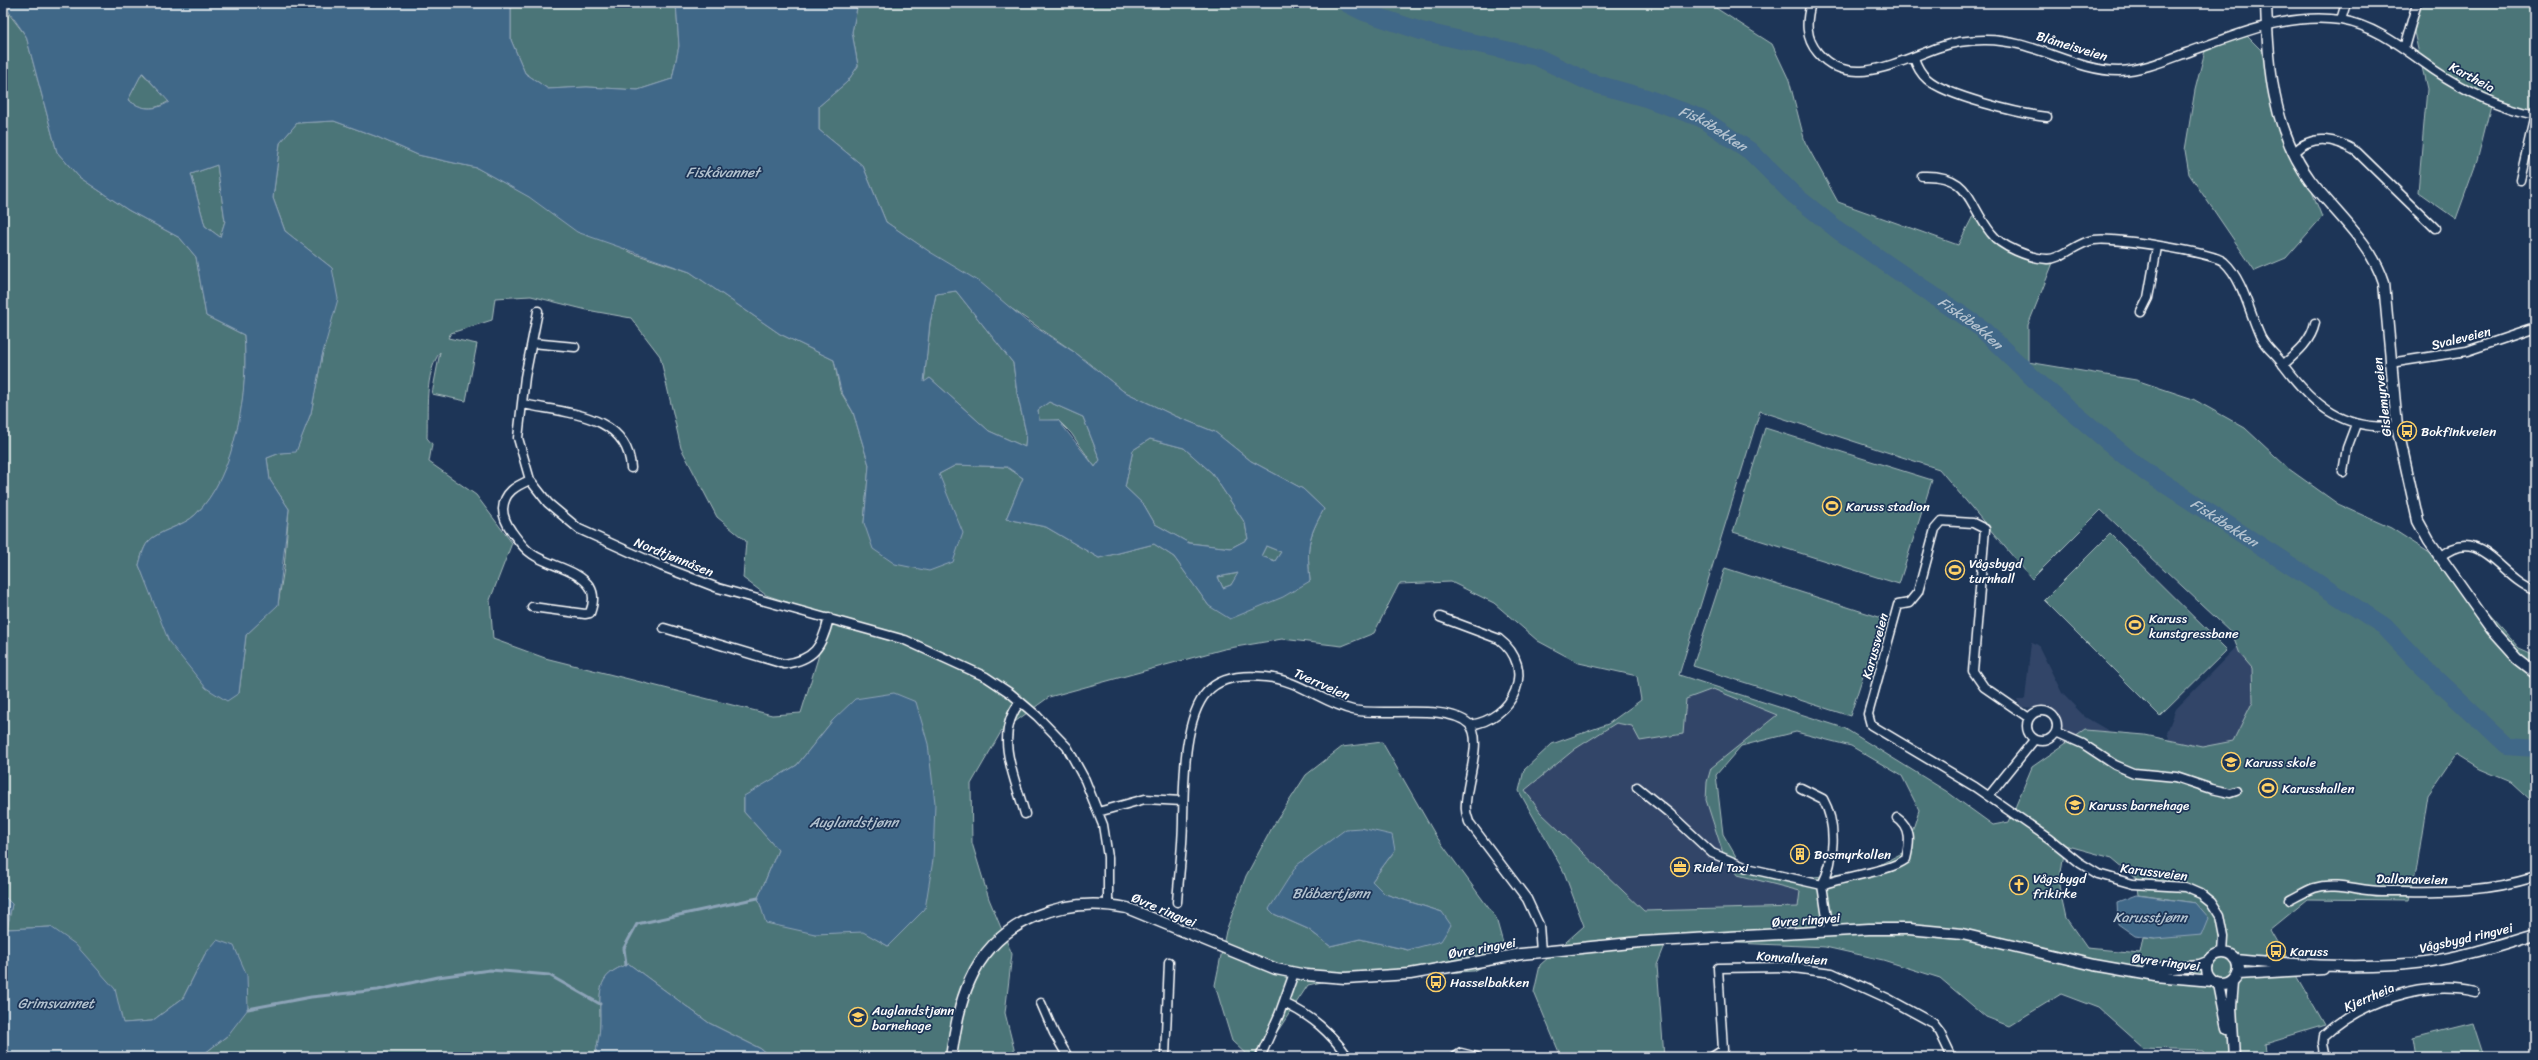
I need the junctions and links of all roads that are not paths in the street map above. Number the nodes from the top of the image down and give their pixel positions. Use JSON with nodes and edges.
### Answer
{"nodes":[{"id":1,"x":1811,"y":3,"type":"edge"},
{"id":2,"x":2266,"y":3,"type":"edge"},
{"id":3,"x":2346,"y":3,"type":"edge"},
{"id":4,"x":2417,"y":3,"type":"edge"},
{"id":5,"x":2342,"y":20,"type":"junction"},
{"id":6,"x":2266,"y":25,"type":"junction"},
{"id":7,"x":2404,"y":48,"type":"junction"},
{"id":8,"x":1914,"y":58,"type":"junction"},
{"id":9,"x":2535,"y":114,"type":"edge"},
{"id":10,"x":2047,"y":117,"type":"dead end"},
{"id":11,"x":2294,"y":152,"type":"junction"},
{"id":12,"x":1922,"y":176,"type":"dead end"},
{"id":13,"x":2520,"y":180,"type":"dead end"},
{"id":14,"x":2435,"y":228,"type":"dead end"},
{"id":15,"x":2157,"y":247,"type":"junction"},
{"id":16,"x":538,"y":311,"type":"dead end"},
{"id":17,"x":2141,"y":312,"type":"dead end"},
{"id":18,"x":2315,"y":322,"type":"dead end"},
{"id":19,"x":2535,"y":328,"type":"edge"},
{"id":20,"x":532,"y":342,"type":"junction"},
{"id":21,"x":575,"y":347,"type":"dead end"},
{"id":22,"x":2390,"y":363,"type":"junction"},
{"id":23,"x":2283,"y":365,"type":"junction"},
{"id":24,"x":523,"y":404,"type":"junction"},
{"id":25,"x":2356,"y":424,"type":"junction"},
{"id":26,"x":2397,"y":426,"type":"junction"},
{"id":27,"x":631,"y":468,"type":"dead end"},
{"id":28,"x":2343,"y":472,"type":"dead end"},
{"id":29,"x":530,"y":480,"type":"junction"},
{"id":30,"x":2440,"y":557,"type":"junction"},
{"id":31,"x":2535,"y":590,"type":"edge"},
{"id":32,"x":532,"y":607,"type":"dead end"},
{"id":33,"x":1440,"y":617,"type":"dead end"},
{"id":34,"x":828,"y":618,"type":"junction"},
{"id":35,"x":664,"y":628,"type":"dead end"},
{"id":36,"x":2535,"y":672,"type":"edge"},
{"id":37,"x":1020,"y":702,"type":"junction"},
{"id":38,"x":2029,"y":718,"type":"junction"},
{"id":39,"x":1470,"y":724,"type":"junction"},
{"id":40,"x":2056,"y":732,"type":"junction"},
{"id":41,"x":2034,"y":740,"type":"junction"},
{"id":42,"x":1637,"y":787,"type":"dead end"},
{"id":43,"x":1801,"y":788,"type":"dead end"},
{"id":44,"x":2236,"y":791,"type":"dead end"},
{"id":45,"x":1989,"y":796,"type":"junction"},
{"id":46,"x":1182,"y":801,"type":"junction"},
{"id":47,"x":1098,"y":812,"type":"junction"},
{"id":48,"x":1025,"y":814,"type":"dead end"},
{"id":49,"x":1897,"y":818,"type":"dead end"},
{"id":50,"x":2535,"y":877,"type":"edge"},
{"id":51,"x":1822,"y":885,"type":"junction"},
{"id":52,"x":2290,"y":900,"type":"dead end"},
{"id":53,"x":1177,"y":902,"type":"dead end"},
{"id":54,"x":1108,"y":904,"type":"junction"},
{"id":55,"x":1829,"y":931,"type":"junction"},
{"id":56,"x":2535,"y":934,"type":"edge"},
{"id":57,"x":1541,"y":952,"type":"junction"},
{"id":58,"x":2223,"y":953,"type":"junction"},
{"id":59,"x":2235,"y":959,"type":"junction"},
{"id":60,"x":2210,"y":961,"type":"junction"},
{"id":61,"x":1169,"y":962,"type":"dead end"},
{"id":62,"x":2331,"y":966,"type":"junction"},
{"id":63,"x":2117,"y":968,"type":"junction"},
{"id":64,"x":1294,"y":973,"type":"junction"},
{"id":65,"x":2235,"y":978,"type":"junction"},
{"id":66,"x":2215,"y":982,"type":"junction"},
{"id":67,"x":2474,"y":992,"type":"dead end"},
{"id":68,"x":1041,"y":1003,"type":"dead end"},
{"id":69,"x":1284,"y":1003,"type":"junction"},
{"id":70,"x":2233,"y":1055,"type":"edge"},
{"id":71,"x":951,"y":1057,"type":"edge"},
{"id":72,"x":1068,"y":1057,"type":"edge"},
{"id":73,"x":1165,"y":1057,"type":"edge"},
{"id":74,"x":1260,"y":1057,"type":"edge"},
{"id":75,"x":1348,"y":1057,"type":"edge"},
{"id":76,"x":1455,"y":1057,"type":"edge"},
{"id":77,"x":1477,"y":1057,"type":"edge"},
{"id":78,"x":1712,"y":1057,"type":"edge"},
{"id":79,"x":1952,"y":1057,"type":"edge"},
{"id":80,"x":2326,"y":1057,"type":"edge"}],
"edges":[{"from":1,"to":8,"type":"street","name":"Blåmeisveien"},
{"from":2,"to":6,"type":"street","name":"Gislemyrveien"},
{"from":3,"to":5,"type":"street"},
{"from":4,"to":7,"type":"street"},
{"from":5,"to":6,"type":"street","name":"Kartheia"},
{"from":5,"to":7,"type":"street","name":"Kartheia"},
{"from":6,"to":8,"type":"street","name":"Blåmeisveien"},
{"from":6,"to":11,"type":"street","name":"Gislemyrveien"},
{"from":7,"to":9,"type":"street","name":"Kartheia"},
{"from":8,"to":10,"type":"street"},
{"from":9,"to":13,"type":"street","name":"Kartheia"},
{"from":11,"to":14,"type":"street"},
{"from":11,"to":22,"type":"street","name":"Gislemyrveien"},
{"from":12,"to":15,"type":"street"},
{"from":15,"to":17,"type":"street"},
{"from":15,"to":23,"type":"street"},
{"from":16,"to":20,"type":"street","name":"Nordtjønnåsen"},
{"from":18,"to":23,"type":"street"},
{"from":19,"to":22,"type":"street","name":"Svaleveien"},
{"from":20,"to":21,"type":"street"},
{"from":20,"to":24,"type":"street","name":"Nordtjønnåsen"},
{"from":22,"to":26,"type":"street","name":"Gislemyrveien"},
{"from":23,"to":25,"type":"street"},
{"from":24,"to":27,"type":"street"},
{"from":24,"to":29,"type":"street","name":"Nordtjønnåsen"},
{"from":25,"to":26,"type":"street"},
{"from":25,"to":28,"type":"street"},
{"from":26,"to":30,"type":"street","name":"Gislemyrveien"},
{"from":29,"to":32,"type":"street"},
{"from":29,"to":34,"type":"street","name":"Nordtjønnåsen"},
{"from":30,"to":31,"type":"street"},
{"from":30,"to":36,"type":"street","name":"Gislemyrveien"},
{"from":33,"to":39,"type":"street"},
{"from":34,"to":35,"type":"street"},
{"from":34,"to":37,"type":"street","name":"Nordtjønnåsen"},
{"from":37,"to":47,"type":"street","name":"Nordtjønnåsen"},
{"from":37,"to":48,"type":"street"},
{"from":38,"to":40,"type":"street"},
{"from":38,"to":41,"type":"street"},
{"from":38,"to":45,"type":"street","name":"Karussveien"},
{"from":39,"to":46,"type":"street","name":"Tverrveien"},
{"from":39,"to":57,"type":"street"},
{"from":40,"to":41,"type":"street"},
{"from":40,"to":44,"type":"street"},
{"from":41,"to":45,"type":"street"},
{"from":42,"to":51,"type":"street"},
{"from":43,"to":51,"type":"street"},
{"from":45,"to":58,"type":"street","name":"Karussveien"},
{"from":46,"to":47,"type":"street"},
{"from":46,"to":53,"type":"street","name":"Tverrveien"},
{"from":47,"to":54,"type":"street","name":"Nordtjønnåsen"},
{"from":49,"to":51,"type":"street"},
{"from":50,"to":52,"type":"street","name":"Dallonaveien"},
{"from":51,"to":55,"type":"street"},
{"from":54,"to":64,"type":"street","name":"Øvre ringvei"},
{"from":54,"to":71,"type":"street","name":"Øvre ringvei"},
{"from":55,"to":57,"type":"street","name":"Øvre ringvei"},
{"from":55,"to":63,"type":"street","name":"Øvre ringvei"},
{"from":56,"to":62,"type":"street","name":"Vågsbygd ringvei"},
{"from":57,"to":64,"type":"street","name":"Øvre ringvei"},
{"from":58,"to":59,"type":"street"},
{"from":58,"to":60,"type":"street"},
{"from":59,"to":62,"type":"street","name":"Vågsbygd ringvei"},
{"from":59,"to":65,"type":"street"},
{"from":60,"to":63,"type":"street","name":"Øvre ringvei"},
{"from":60,"to":66,"type":"street"},
{"from":61,"to":73,"type":"street"},
{"from":62,"to":65,"type":"street","name":"Vågsbygd ringvei"},
{"from":63,"to":66,"type":"street","name":"Øvre ringvei"},
{"from":64,"to":69,"type":"street"},
{"from":65,"to":66,"type":"street"},
{"from":65,"to":70,"type":"street"},
{"from":66,"to":70,"type":"street"},
{"from":67,"to":80,"type":"street","name":"Kjerrheia"},
{"from":68,"to":72,"type":"street"},
{"from":69,"to":74,"type":"street"},
{"from":69,"to":75,"type":"street"},
{"from":76,"to":77,"type":"street"},
{"from":78,"to":79,"type":"street","name":"Konvallveien"}]}
